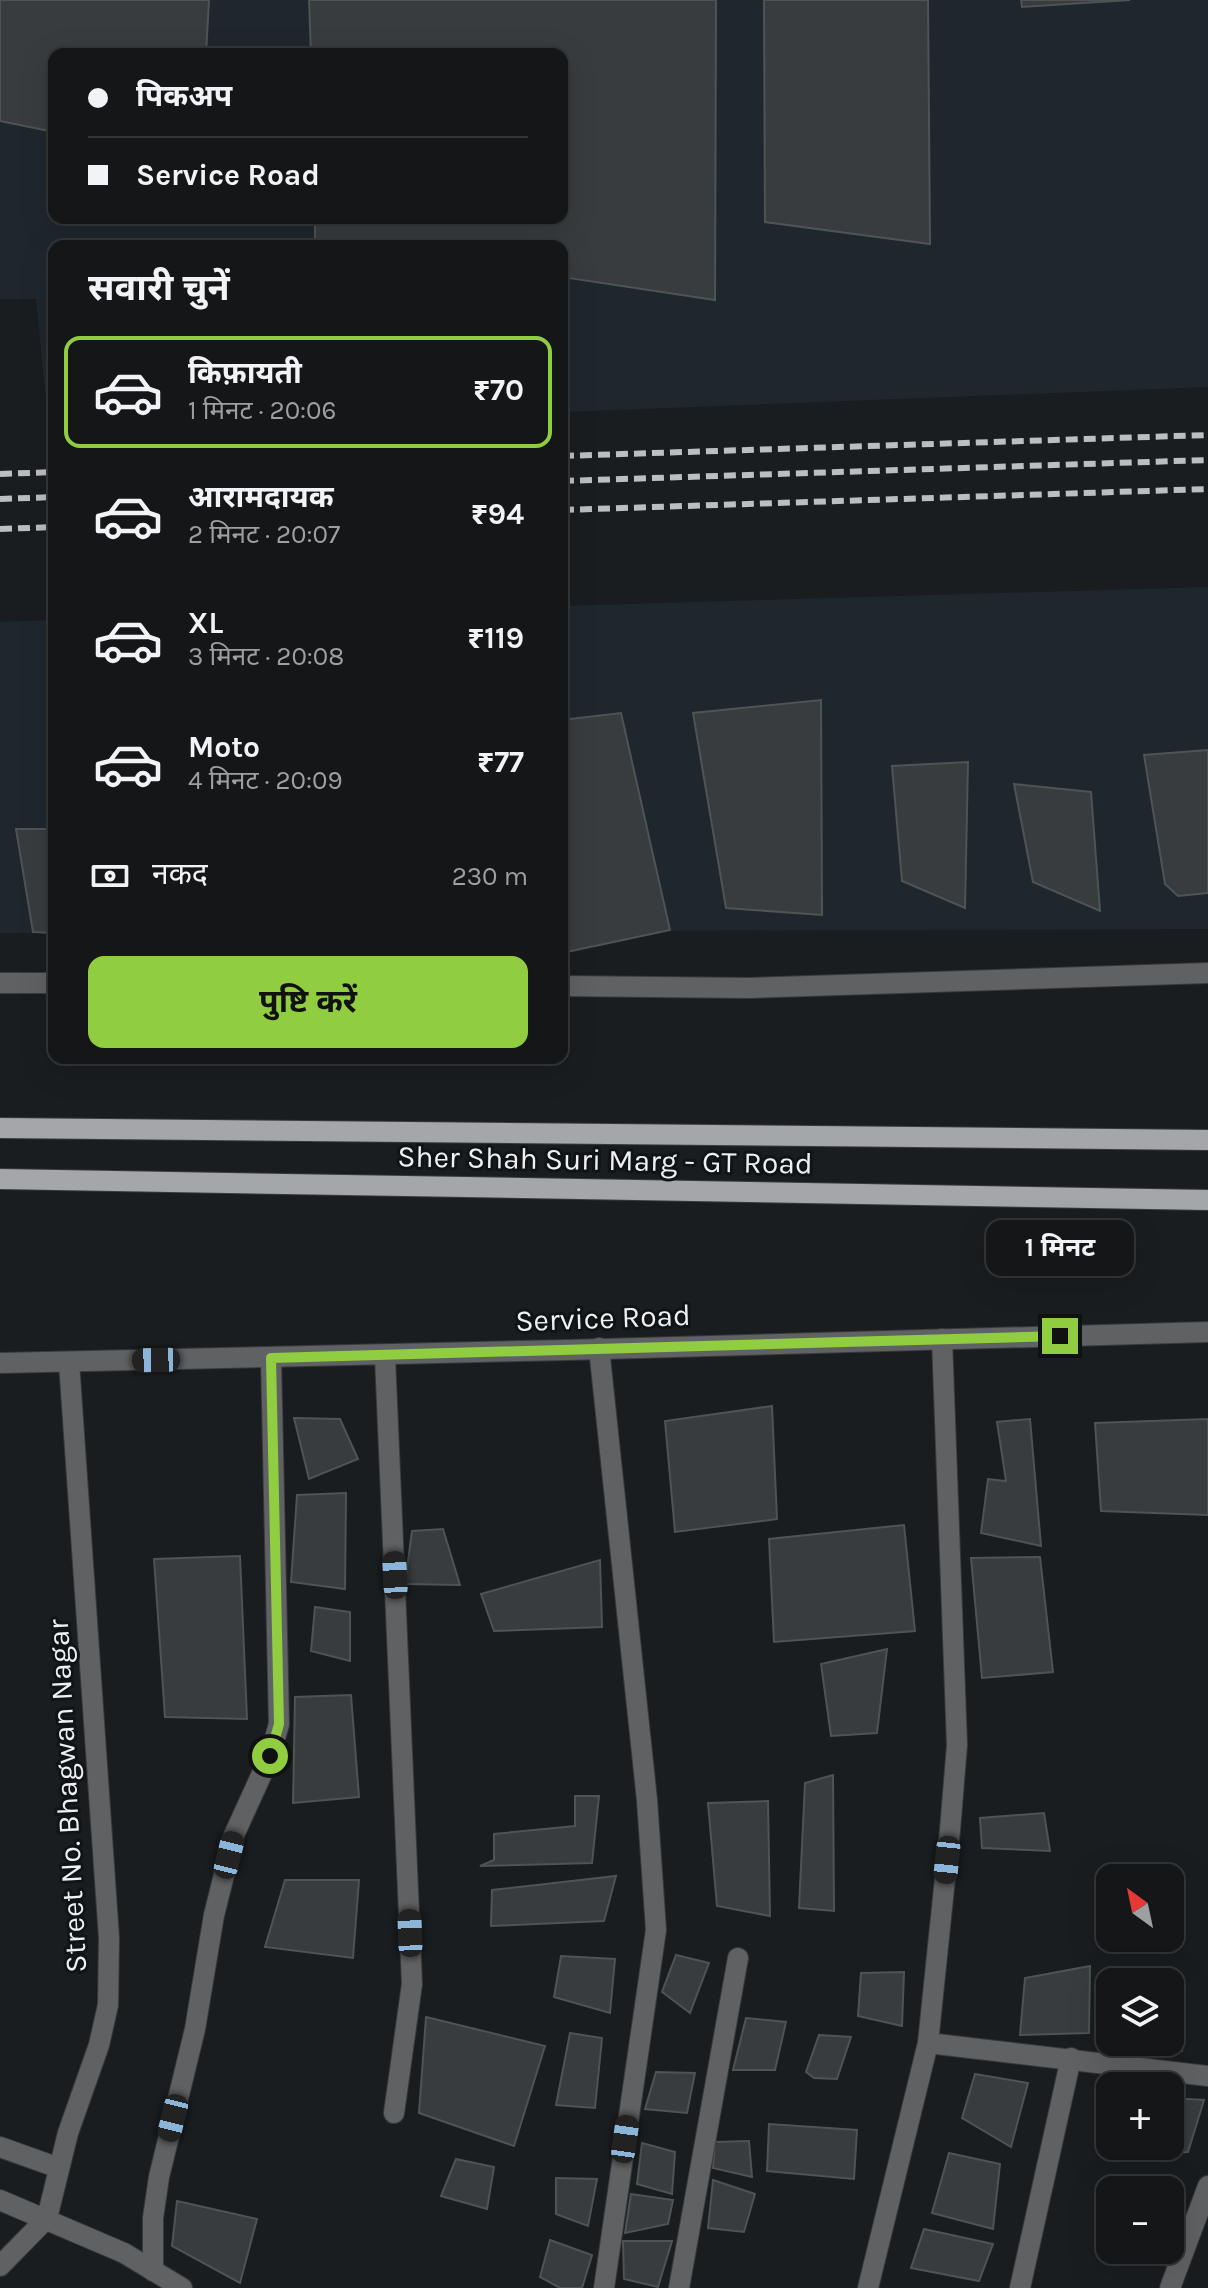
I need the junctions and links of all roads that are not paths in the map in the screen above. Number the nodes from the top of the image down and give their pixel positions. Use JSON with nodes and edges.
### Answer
{"nodes":[{"id":1,"x":1208,"y":973,"type":"edge"},
{"id":2,"x":0,"y":983,"type":"edge"},
{"id":3,"x":48,"y":983,"type":"edge"},
{"id":4,"x":568,"y":986,"type":"edge"},
{"id":5,"x":0,"y":1128,"type":"edge"},
{"id":6,"x":1208,"y":1140,"type":"edge"},
{"id":7,"x":0,"y":1179,"type":"edge"},
{"id":8,"x":1208,"y":1200,"type":"edge"},
{"id":9,"x":1208,"y":1332,"type":"edge"},
{"id":10,"x":942,"y":1339,"type":"junction"},
{"id":11,"x":599,"y":1348,"type":"junction"},
{"id":12,"x":385,"y":1357,"type":"junction"},
{"id":13,"x":271,"y":1358,"type":"junction"},
{"id":14,"x":69,"y":1362,"type":"junction"},
{"id":15,"x":0,"y":1363,"type":"edge"},
{"id":16,"x":738,"y":1958,"type":"dead end"},
{"id":17,"x":928,"y":2043,"type":"junction"},
{"id":18,"x":1071,"y":2058,"type":"junction"},
{"id":19,"x":1208,"y":2076,"type":"edge"},
{"id":20,"x":394,"y":2113,"type":"dead end"},
{"id":21,"x":0,"y":2147,"type":"edge"},
{"id":22,"x":59,"y":2168,"type":"junction"},
{"id":23,"x":1208,"y":2186,"type":"edge"},
{"id":24,"x":0,"y":2200,"type":"edge"},
{"id":25,"x":47,"y":2218,"type":"junction"},
{"id":26,"x":0,"y":2266,"type":"edge"},
{"id":27,"x":153,"y":2271,"type":"junction"},
{"id":28,"x":182,"y":2288,"type":"edge"},
{"id":29,"x":604,"y":2288,"type":"edge"},
{"id":30,"x":679,"y":2288,"type":"edge"},
{"id":31,"x":868,"y":2288,"type":"edge"},
{"id":32,"x":1020,"y":2288,"type":"edge"},
{"id":33,"x":1170,"y":2288,"type":"edge"}],
"edges":[{"from":1,"to":4,"type":"street"},
{"from":2,"to":3,"type":"street"},
{"from":5,"to":6,"type":"main road","name":"Sher Shah Suri Marg - GT Road"},
{"from":7,"to":8,"type":"main road","name":"Sher Shah Suri Marg - GT Road"},
{"from":9,"to":10,"type":"street","name":"Service Road"},
{"from":10,"to":11,"type":"street","name":"Service Road"},
{"from":10,"to":17,"type":"street"},
{"from":11,"to":12,"type":"street","name":"Service Road"},
{"from":11,"to":29,"type":"street"},
{"from":12,"to":13,"type":"street","name":"Service Road"},
{"from":12,"to":20,"type":"street"},
{"from":13,"to":14,"type":"street","name":"Service Road"},
{"from":13,"to":27,"type":"street"},
{"from":14,"to":15,"type":"street","name":"Service Road"},
{"from":14,"to":22,"type":"street","name":"Street No. Bhagwan Nagar"},
{"from":16,"to":30,"type":"street"},
{"from":17,"to":18,"type":"street"},
{"from":17,"to":31,"type":"street"},
{"from":18,"to":19,"type":"street"},
{"from":18,"to":32,"type":"street"},
{"from":21,"to":22,"type":"street"},
{"from":22,"to":25,"type":"street","name":"Street No. Bhagwan Nagar"},
{"from":23,"to":33,"type":"street"},
{"from":24,"to":25,"type":"street"},
{"from":25,"to":26,"type":"street"},
{"from":25,"to":27,"type":"street"},
{"from":27,"to":28,"type":"street"}]}
